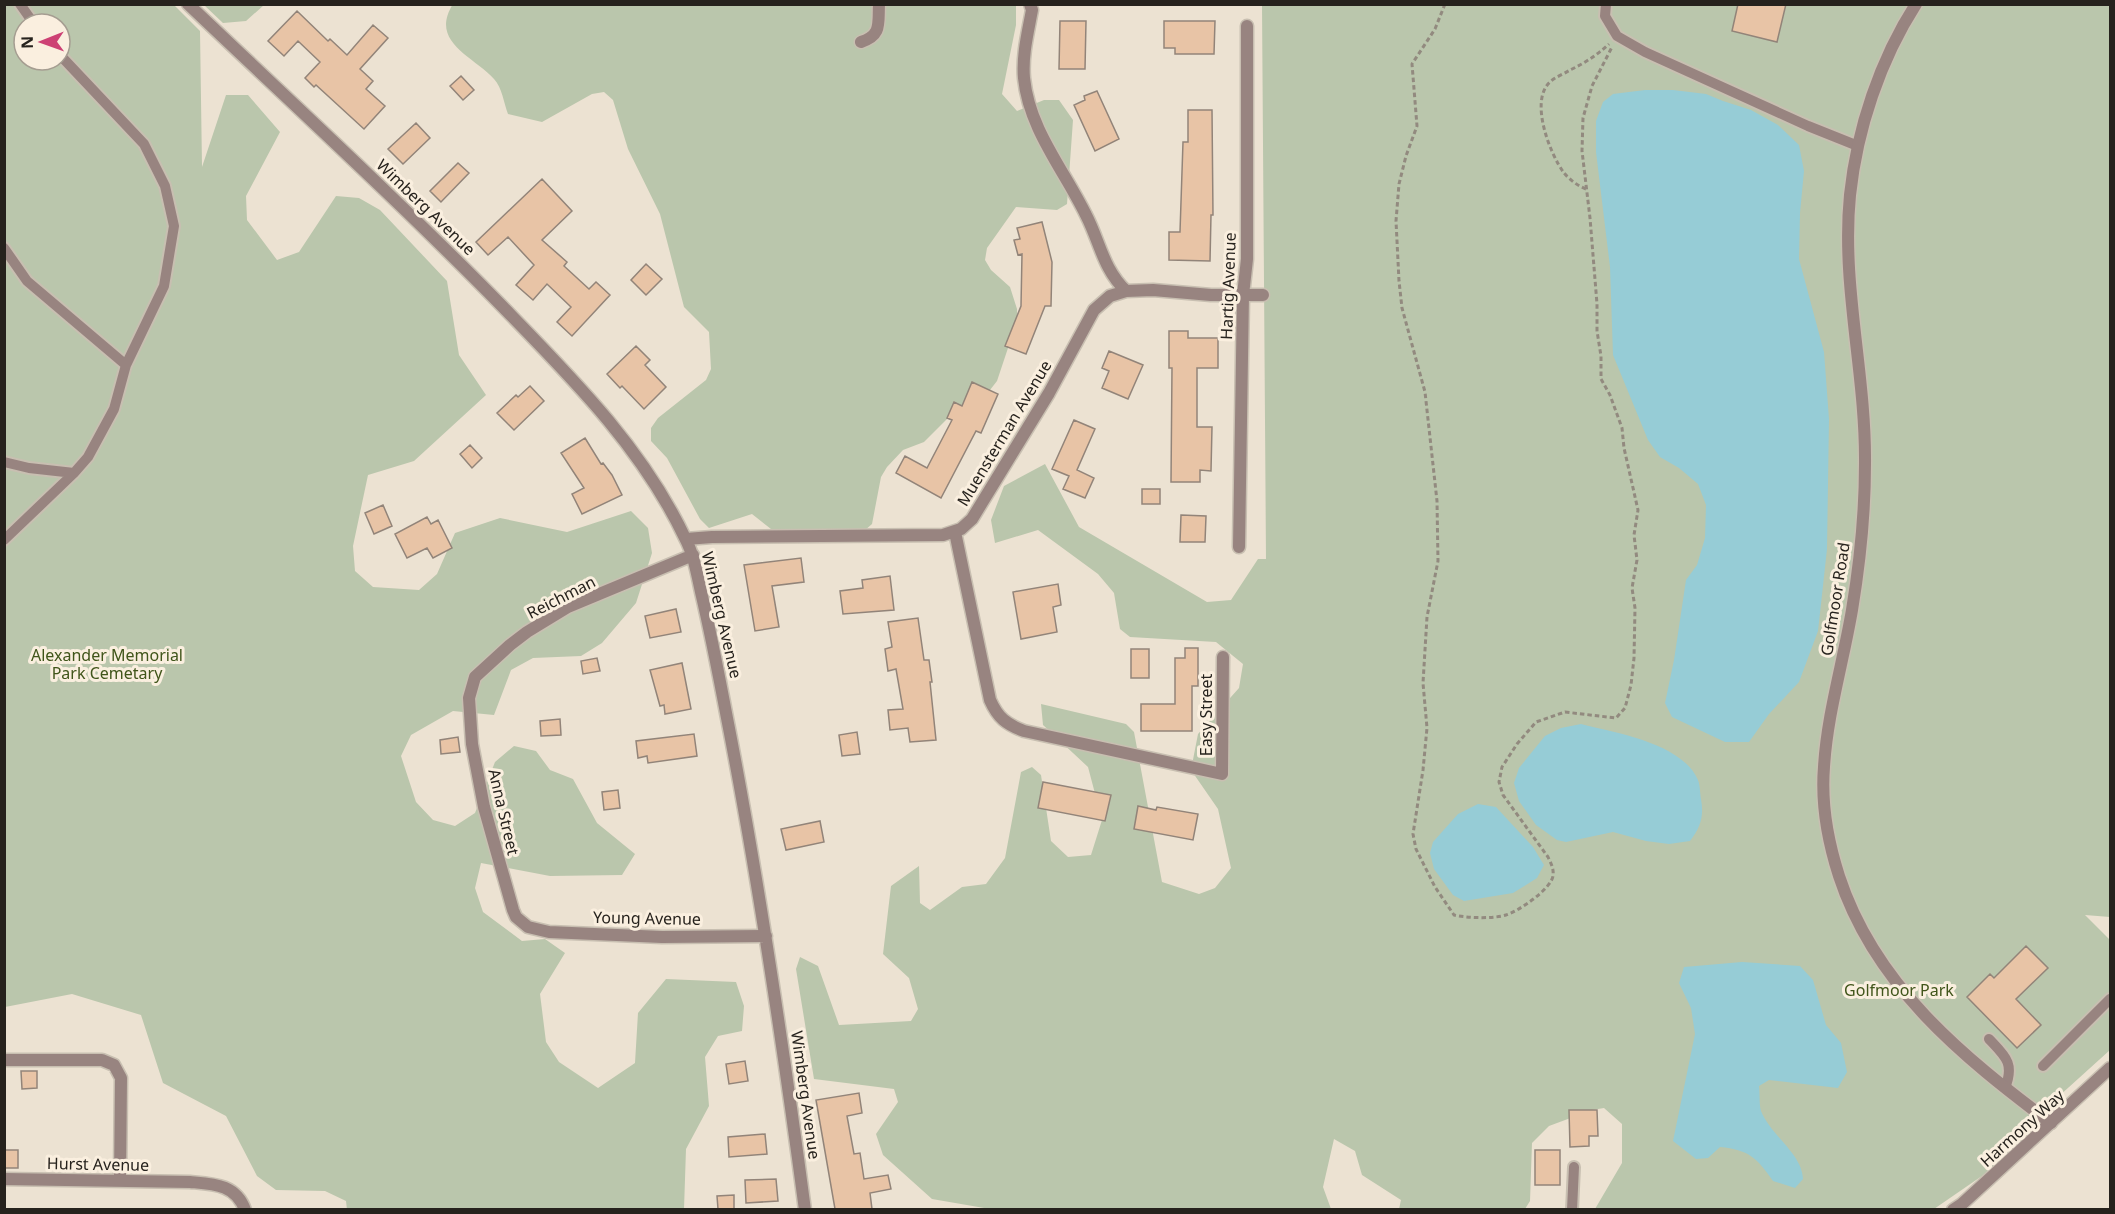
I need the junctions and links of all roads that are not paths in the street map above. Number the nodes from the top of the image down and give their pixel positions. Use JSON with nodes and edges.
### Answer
{"nodes":[{"id":1,"x":188,"y":4,"type":"edge"},
{"id":2,"x":879,"y":4,"type":"edge"},
{"id":3,"x":1606,"y":4,"type":"edge"},
{"id":4,"x":1916,"y":4,"type":"edge"},
{"id":5,"x":1031,"y":7,"type":"edge"},
{"id":6,"x":1247,"y":26,"type":"dead end"},
{"id":7,"x":861,"y":42,"type":"dead end"},
{"id":8,"x":72,"y":68,"type":"edge"},
{"id":9,"x":1858,"y":146,"type":"junction"},
{"id":10,"x":4,"y":248,"type":"edge"},
{"id":11,"x":1126,"y":291,"type":"junction"},
{"id":12,"x":1243,"y":295,"type":"junction"},
{"id":13,"x":1263,"y":295,"type":"dead end"},
{"id":14,"x":126,"y":365,"type":"junction"},
{"id":15,"x":4,"y":462,"type":"edge"},
{"id":16,"x":74,"y":473,"type":"junction"},
{"id":17,"x":955,"y":532,"type":"junction"},
{"id":18,"x":686,"y":539,"type":"junction"},
{"id":19,"x":4,"y":540,"type":"edge"},
{"id":20,"x":1239,"y":547,"type":"dead end"},
{"id":21,"x":693,"y":555,"type":"junction"},
{"id":22,"x":1223,"y":657,"type":"dead end"},
{"id":23,"x":469,"y":698,"type":"joint"},
{"id":24,"x":528,"y":927,"type":"joint"},
{"id":25,"x":766,"y":936,"type":"junction"},
{"id":26,"x":2110,"y":999,"type":"edge"},
{"id":27,"x":1989,"y":1039,"type":"dead end"},
{"id":28,"x":4,"y":1059,"type":"edge"},
{"id":29,"x":2043,"y":1066,"type":"dead end"},
{"id":30,"x":2110,"y":1068,"type":"edge"},
{"id":31,"x":2006,"y":1088,"type":"junction"},
{"id":32,"x":2051,"y":1124,"type":"junction"},
{"id":33,"x":1574,"y":1167,"type":"dead end"},
{"id":34,"x":4,"y":1179,"type":"edge"},
{"id":35,"x":120,"y":1180,"type":"junction"},
{"id":36,"x":245,"y":1209,"type":"edge"},
{"id":37,"x":805,"y":1209,"type":"edge"},
{"id":38,"x":1572,"y":1209,"type":"edge"},
{"id":39,"x":1953,"y":1209,"type":"edge"}],
"edges":[{"from":1,"to":18,"type":"street","name":"Wimberg Avenue"},
{"from":2,"to":7,"type":"street"},
{"from":3,"to":9,"type":"lane"},
{"from":4,"to":9,"type":"street","name":"Golfmoor Road"},
{"from":5,"to":11,"type":"street"},
{"from":6,"to":12,"type":"street","name":"Hartig Avenue"},
{"from":8,"to":14,"type":"lane"},
{"from":9,"to":31,"type":"street","name":"Golfmoor Road"},
{"from":10,"to":14,"type":"lane"},
{"from":11,"to":12,"type":"street"},
{"from":11,"to":17,"type":"street","name":"Muensterman Avenue"},
{"from":12,"to":13,"type":"street"},
{"from":12,"to":20,"type":"street","name":"Hartig Avenue"},
{"from":14,"to":16,"type":"lane"},
{"from":15,"to":16,"type":"lane"},
{"from":16,"to":19,"type":"lane"},
{"from":17,"to":18,"type":"street"},
{"from":17,"to":22,"type":"street","name":"Easy Street"},
{"from":18,"to":21,"type":"street","name":"Wimberg Avenue"},
{"from":21,"to":23,"type":"street","name":"Reichman"},
{"from":21,"to":25,"type":"street","name":"Wimberg Avenue"},
{"from":23,"to":24,"type":"street","name":"Anna Street"},
{"from":24,"to":25,"type":"street","name":"Young Avenue"},
{"from":25,"to":37,"type":"street","name":"Wimberg Avenue"},
{"from":26,"to":29,"type":"lane"},
{"from":27,"to":31,"type":"lane"},
{"from":28,"to":35,"type":"street"},
{"from":30,"to":32,"type":"street","name":"Harmony Way"},
{"from":31,"to":32,"type":"street","name":"Golfmoor Road"},
{"from":32,"to":39,"type":"street","name":"Harmony Way"},
{"from":33,"to":38,"type":"lane"},
{"from":34,"to":35,"type":"street","name":"Hurst Avenue"},
{"from":35,"to":36,"type":"street","name":"Hurst Avenue"}]}
